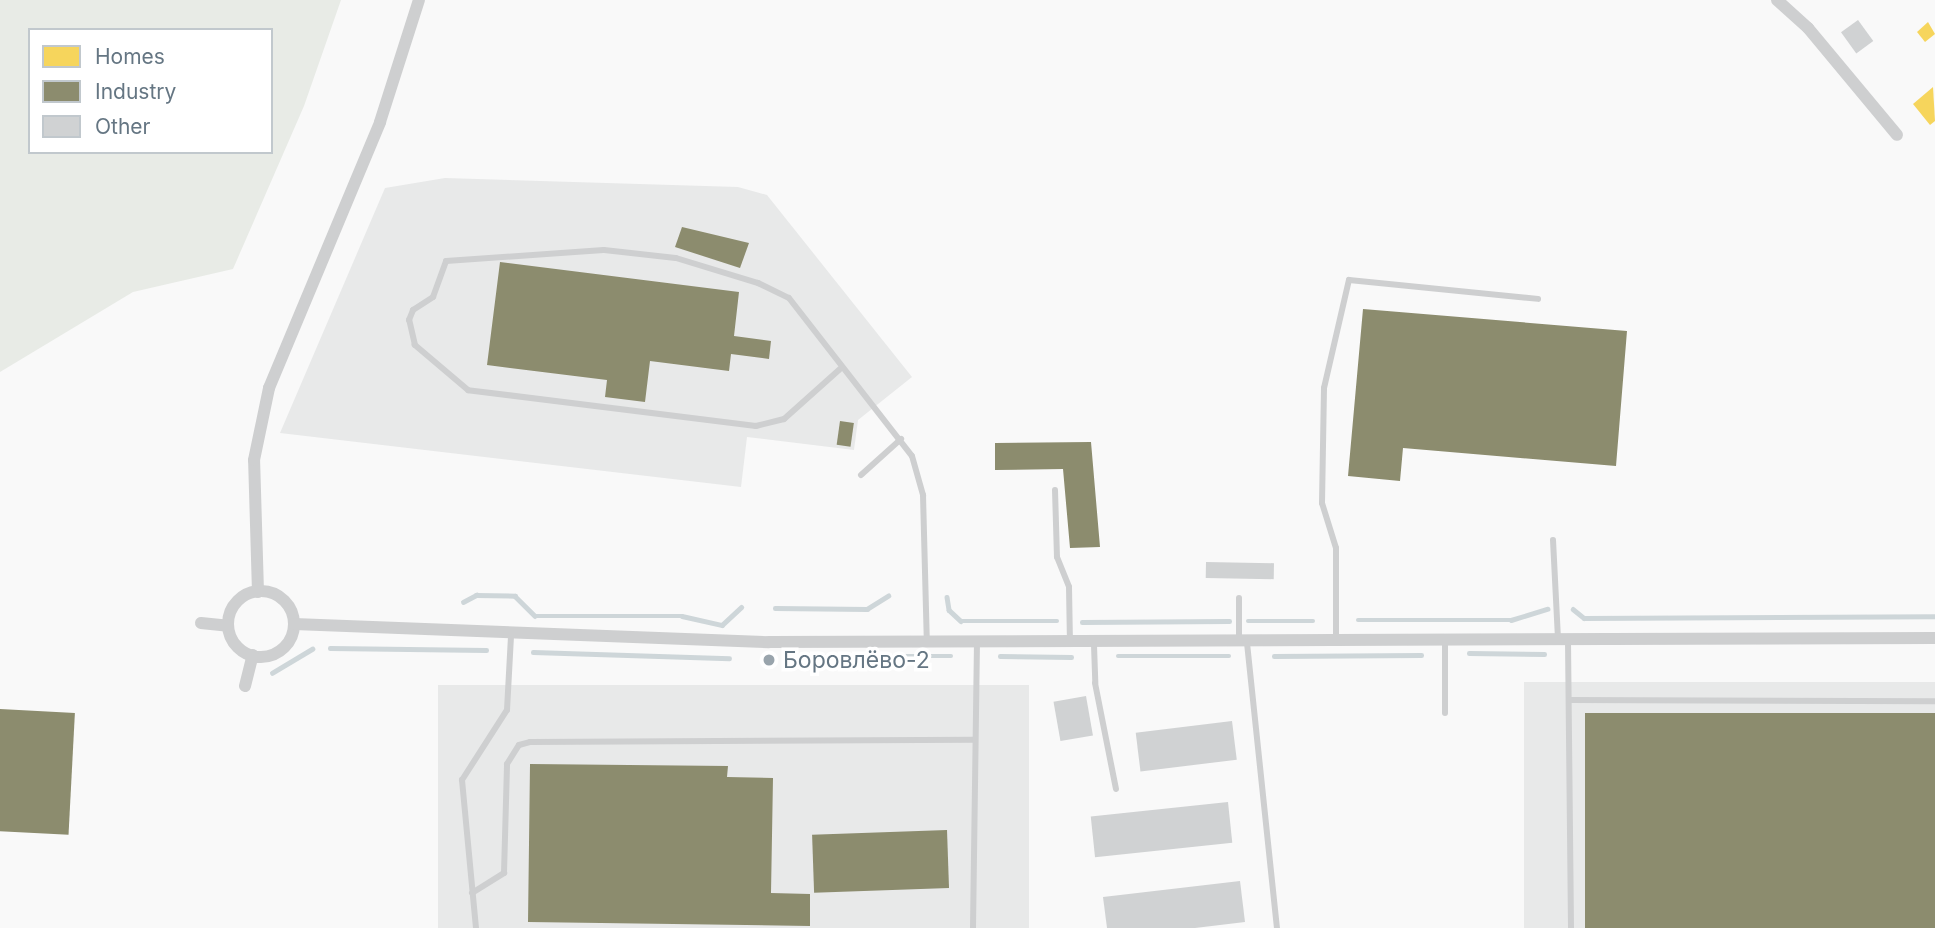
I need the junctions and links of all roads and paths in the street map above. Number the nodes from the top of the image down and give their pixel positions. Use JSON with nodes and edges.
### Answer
{"nodes":[{"id":1,"x":419,"y":0,"type":"edge"},
{"id":2,"x":1777,"y":0,"type":"edge"},
{"id":3,"x":1897,"y":135,"type":"dead end"},
{"id":4,"x":1538,"y":299,"type":"dead end"},
{"id":5,"x":840,"y":369,"type":"junction"},
{"id":6,"x":901,"y":439,"type":"junction"},
{"id":7,"x":861,"y":475,"type":"dead end"},
{"id":8,"x":1055,"y":490,"type":"dead end"},
{"id":9,"x":1553,"y":540,"type":"dead end"},
{"id":10,"x":258,"y":592,"type":"junction"},
{"id":11,"x":1239,"y":598,"type":"dead end"},
{"id":12,"x":201,"y":623,"type":"dead end"},
{"id":13,"x":294,"y":624,"type":"junction"},
{"id":14,"x":228,"y":626,"type":"junction"},
{"id":15,"x":511,"y":635,"type":"junction"},
{"id":16,"x":1935,"y":639,"type":"edge"},
{"id":17,"x":1336,"y":641,"type":"junction"},
{"id":18,"x":1445,"y":641,"type":"junction"},
{"id":19,"x":1563,"y":641,"type":"junction"},
{"id":20,"x":927,"y":643,"type":"junction"},
{"id":21,"x":977,"y":643,"type":"junction"},
{"id":22,"x":1243,"y":643,"type":"junction"},
{"id":23,"x":1070,"y":645,"type":"junction"},
{"id":24,"x":1094,"y":645,"type":"junction"},
{"id":25,"x":253,"y":656,"type":"junction"},
{"id":26,"x":245,"y":686,"type":"dead end"},
{"id":27,"x":1570,"y":700,"type":"junction"},
{"id":28,"x":1935,"y":701,"type":"edge"},
{"id":29,"x":1446,"y":713,"type":"dead end"},
{"id":30,"x":974,"y":740,"type":"junction"},
{"id":31,"x":1116,"y":789,"type":"dead end"},
{"id":32,"x":472,"y":893,"type":"junction"},
{"id":33,"x":477,"y":928,"type":"edge"},
{"id":34,"x":973,"y":928,"type":"edge"},
{"id":35,"x":1277,"y":928,"type":"edge"},
{"id":36,"x":1570,"y":928,"type":"edge"}],
"edges":[{"from":1,"to":10,"type":"street"},
{"from":2,"to":3,"type":"street"},
{"from":4,"to":17,"type":"lane"},
{"from":5,"to":5,"type":"lane"},
{"from":5,"to":6,"type":"lane"},
{"from":6,"to":7,"type":"lane"},
{"from":6,"to":20,"type":"lane"},
{"from":8,"to":23,"type":"lane"},
{"from":9,"to":19,"type":"lane"},
{"from":10,"to":13,"type":"street"},
{"from":10,"to":14,"type":"street"},
{"from":11,"to":22,"type":"lane"},
{"from":12,"to":14,"type":"street"},
{"from":13,"to":15,"type":"street"},
{"from":13,"to":25,"type":"street"},
{"from":14,"to":25,"type":"street"},
{"from":15,"to":20,"type":"street"},
{"from":15,"to":32,"type":"lane"},
{"from":16,"to":19,"type":"street"},
{"from":17,"to":18,"type":"street"},
{"from":17,"to":22,"type":"street"},
{"from":18,"to":19,"type":"street"},
{"from":18,"to":29,"type":"lane"},
{"from":19,"to":27,"type":"lane"},
{"from":20,"to":21,"type":"street"},
{"from":21,"to":23,"type":"street"},
{"from":21,"to":30,"type":"lane"},
{"from":22,"to":24,"type":"street"},
{"from":22,"to":35,"type":"lane"},
{"from":23,"to":24,"type":"street"},
{"from":24,"to":31,"type":"lane"},
{"from":25,"to":26,"type":"street"},
{"from":27,"to":28,"type":"lane"},
{"from":27,"to":36,"type":"lane"},
{"from":30,"to":32,"type":"lane"},
{"from":30,"to":34,"type":"lane"},
{"from":32,"to":33,"type":"lane"}]}
